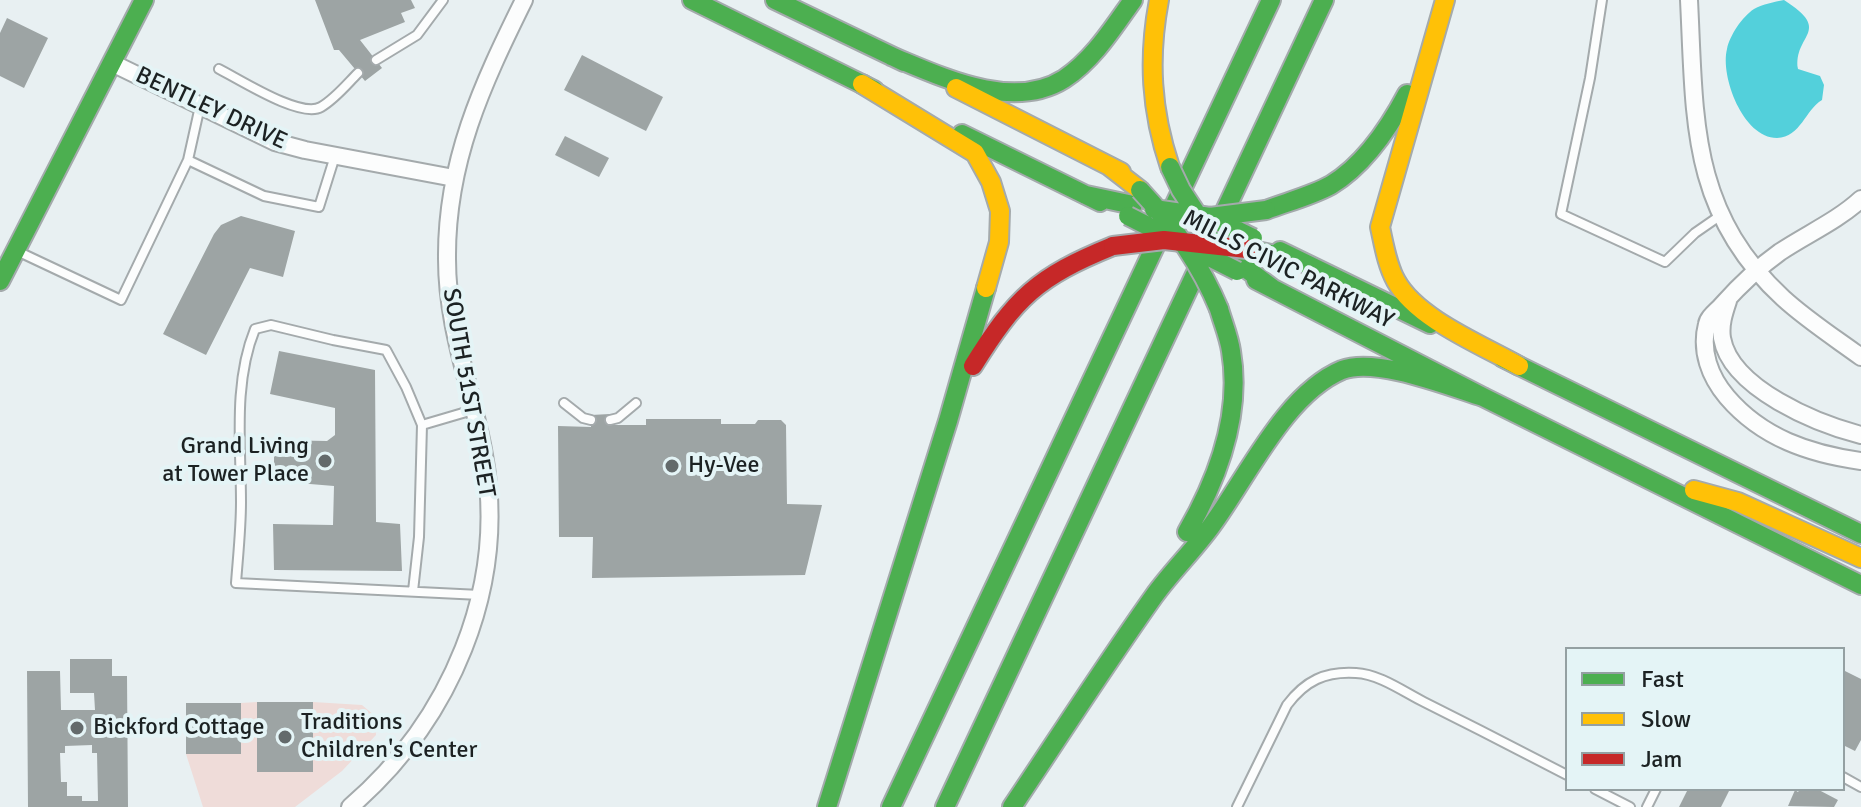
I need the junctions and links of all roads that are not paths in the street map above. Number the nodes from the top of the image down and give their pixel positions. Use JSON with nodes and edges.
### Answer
{"nodes":[{"id":1,"x":144,"y":0,"type":"edge"},
{"id":2,"x":443,"y":0,"type":"edge"},
{"id":3,"x":524,"y":0,"type":"edge"},
{"id":4,"x":692,"y":0,"type":"edge"},
{"id":5,"x":775,"y":0,"type":"edge"},
{"id":6,"x":1133,"y":0,"type":"edge"},
{"id":7,"x":1159,"y":0,"type":"edge"},
{"id":8,"x":1271,"y":0,"type":"edge"},
{"id":9,"x":1324,"y":0,"type":"edge"},
{"id":10,"x":1445,"y":0,"type":"edge"},
{"id":11,"x":1602,"y":0,"type":"edge"},
{"id":12,"x":1689,"y":0,"type":"edge"},
{"id":13,"x":1433,"y":39,"type":"junction"},
{"id":14,"x":891,"y":56,"type":"junction"},
{"id":15,"x":376,"y":60,"type":"dead end"},
{"id":16,"x":112,"y":63,"type":"junction"},
{"id":17,"x":219,"y":69,"type":"dead end"},
{"id":18,"x":358,"y":73,"type":"dead end"},
{"id":19,"x":862,"y":84,"type":"junction"},
{"id":20,"x":200,"y":106,"type":"junction"},
{"id":21,"x":335,"y":156,"type":"junction"},
{"id":22,"x":188,"y":160,"type":"junction"},
{"id":23,"x":454,"y":178,"type":"junction"},
{"id":24,"x":1136,"y":199,"type":"junction"},
{"id":25,"x":1861,"y":199,"type":"edge"},
{"id":26,"x":1161,"y":211,"type":"junction"},
{"id":27,"x":1200,"y":214,"type":"junction"},
{"id":28,"x":1721,"y":215,"type":"junction"},
{"id":29,"x":1182,"y":241,"type":"junction"},
{"id":30,"x":1221,"y":245,"type":"junction"},
{"id":31,"x":16,"y":250,"type":"junction"},
{"id":32,"x":1244,"y":255,"type":"junction"},
{"id":33,"x":1757,"y":271,"type":"junction"},
{"id":34,"x":0,"y":281,"type":"edge"},
{"id":35,"x":1729,"y":298,"type":"junction"},
{"id":36,"x":1861,"y":357,"type":"edge"},
{"id":37,"x":1519,"y":366,"type":"junction"},
{"id":38,"x":1483,"y":397,"type":"junction"},
{"id":39,"x":564,"y":403,"type":"dead end"},
{"id":40,"x":636,"y":403,"type":"dead end"},
{"id":41,"x":474,"y":410,"type":"junction"},
{"id":42,"x":591,"y":420,"type":"dead end"},
{"id":43,"x":610,"y":420,"type":"dead end"},
{"id":44,"x":948,"y":421,"type":"junction"},
{"id":45,"x":422,"y":425,"type":"junction"},
{"id":46,"x":1861,"y":435,"type":"edge"},
{"id":47,"x":1861,"y":461,"type":"edge"},
{"id":48,"x":1638,"y":474,"type":"junction"},
{"id":49,"x":1861,"y":534,"type":"edge"},
{"id":50,"x":1861,"y":558,"type":"edge"},
{"id":51,"x":1861,"y":585,"type":"edge"},
{"id":52,"x":413,"y":591,"type":"junction"},
{"id":53,"x":1156,"y":593,"type":"junction"},
{"id":54,"x":480,"y":595,"type":"junction"},
{"id":55,"x":1565,"y":774,"type":"edge"},
{"id":56,"x":1599,"y":791,"type":"edge"},
{"id":57,"x":350,"y":807,"type":"edge"},
{"id":58,"x":827,"y":807,"type":"edge"},
{"id":59,"x":891,"y":807,"type":"edge"},
{"id":60,"x":945,"y":807,"type":"edge"},
{"id":61,"x":1012,"y":807,"type":"edge"},
{"id":62,"x":1237,"y":807,"type":"edge"},
{"id":63,"x":1630,"y":807,"type":"edge"}],
"edges":[{"from":1,"to":16,"type":"main road"},
{"from":2,"to":15,"type":"lane"},
{"from":3,"to":23,"type":"street","name":"SOUTH 51ST STREET"},
{"from":4,"to":19,"type":"main road"},
{"from":5,"to":14,"type":"main road"},
{"from":6,"to":14,"type":"main road"},
{"from":7,"to":27,"type":"main road","bridge":true},
{"from":8,"to":59,"type":"main road"},
{"from":9,"to":60,"type":"main road"},
{"from":10,"to":13,"type":"main road"},
{"from":11,"to":28,"type":"lane"},
{"from":12,"to":28,"type":"street"},
{"from":13,"to":27,"type":"main road","bridge":true},
{"from":13,"to":37,"type":"main road"},
{"from":14,"to":24,"type":"main road"},
{"from":16,"to":20,"type":"street","name":"BENTLEY DRIVE"},
{"from":16,"to":31,"type":"main road"},
{"from":17,"to":18,"type":"lane"},
{"from":19,"to":24,"type":"main road"},
{"from":19,"to":44,"type":"main road"},
{"from":20,"to":21,"type":"street","name":"BENTLEY DRIVE"},
{"from":20,"to":22,"type":"lane"},
{"from":21,"to":22,"type":"lane"},
{"from":21,"to":23,"type":"street","name":"BENTLEY DRIVE"},
{"from":22,"to":31,"type":"lane"},
{"from":23,"to":41,"type":"street","name":"SOUTH 51ST STREET"},
{"from":24,"to":26,"type":"main road","bridge":true},
{"from":24,"to":27,"type":"main road","name":"MILLS CIVIC PARKWAY"},
{"from":24,"to":29,"type":"main road","name":"MILLS CIVIC PARKWAY","bridge":true},
{"from":25,"to":33,"type":"street"},
{"from":26,"to":27,"type":"main road","bridge":true},
{"from":26,"to":29,"type":"main road","bridge":true},
{"from":27,"to":30,"type":"main road","bridge":true},
{"from":27,"to":32,"type":"main road","name":"MILLS CIVIC PARKWAY","bridge":true},
{"from":28,"to":33,"type":"street"},
{"from":29,"to":30,"type":"main road","bridge":true},
{"from":29,"to":32,"type":"main road","name":"MILLS CIVIC PARKWAY","bridge":true},
{"from":29,"to":44,"type":"main road","bridge":true},
{"from":29,"to":53,"type":"main road","bridge":true},
{"from":30,"to":32,"type":"main road","bridge":true},
{"from":31,"to":34,"type":"main road"},
{"from":32,"to":37,"type":"main road","name":"MILLS CIVIC PARKWAY"},
{"from":32,"to":38,"type":"main road","name":"MILLS CIVIC PARKWAY"},
{"from":33,"to":35,"type":"street"},
{"from":33,"to":36,"type":"street"},
{"from":35,"to":46,"type":"street"},
{"from":35,"to":47,"type":"street"},
{"from":37,"to":49,"type":"main road","name":"MILLS CIVIC PARKWAY"},
{"from":38,"to":48,"type":"main road","name":"MILLS CIVIC PARKWAY"},
{"from":38,"to":53,"type":"main road"},
{"from":39,"to":42,"type":"lane"},
{"from":40,"to":43,"type":"lane"},
{"from":41,"to":45,"type":"lane"},
{"from":41,"to":54,"type":"street","name":"SOUTH 51ST STREET"},
{"from":44,"to":58,"type":"main road"},
{"from":45,"to":52,"type":"lane"},
{"from":45,"to":52,"type":"lane"},
{"from":48,"to":50,"type":"main road"},
{"from":48,"to":51,"type":"main road","name":"MILLS CIVIC PARKWAY"},
{"from":52,"to":54,"type":"lane"},
{"from":53,"to":61,"type":"main road"},
{"from":54,"to":57,"type":"street","name":"SOUTH 51ST STREET"},
{"from":55,"to":62,"type":"lane"},
{"from":56,"to":63,"type":"lane"}]}
